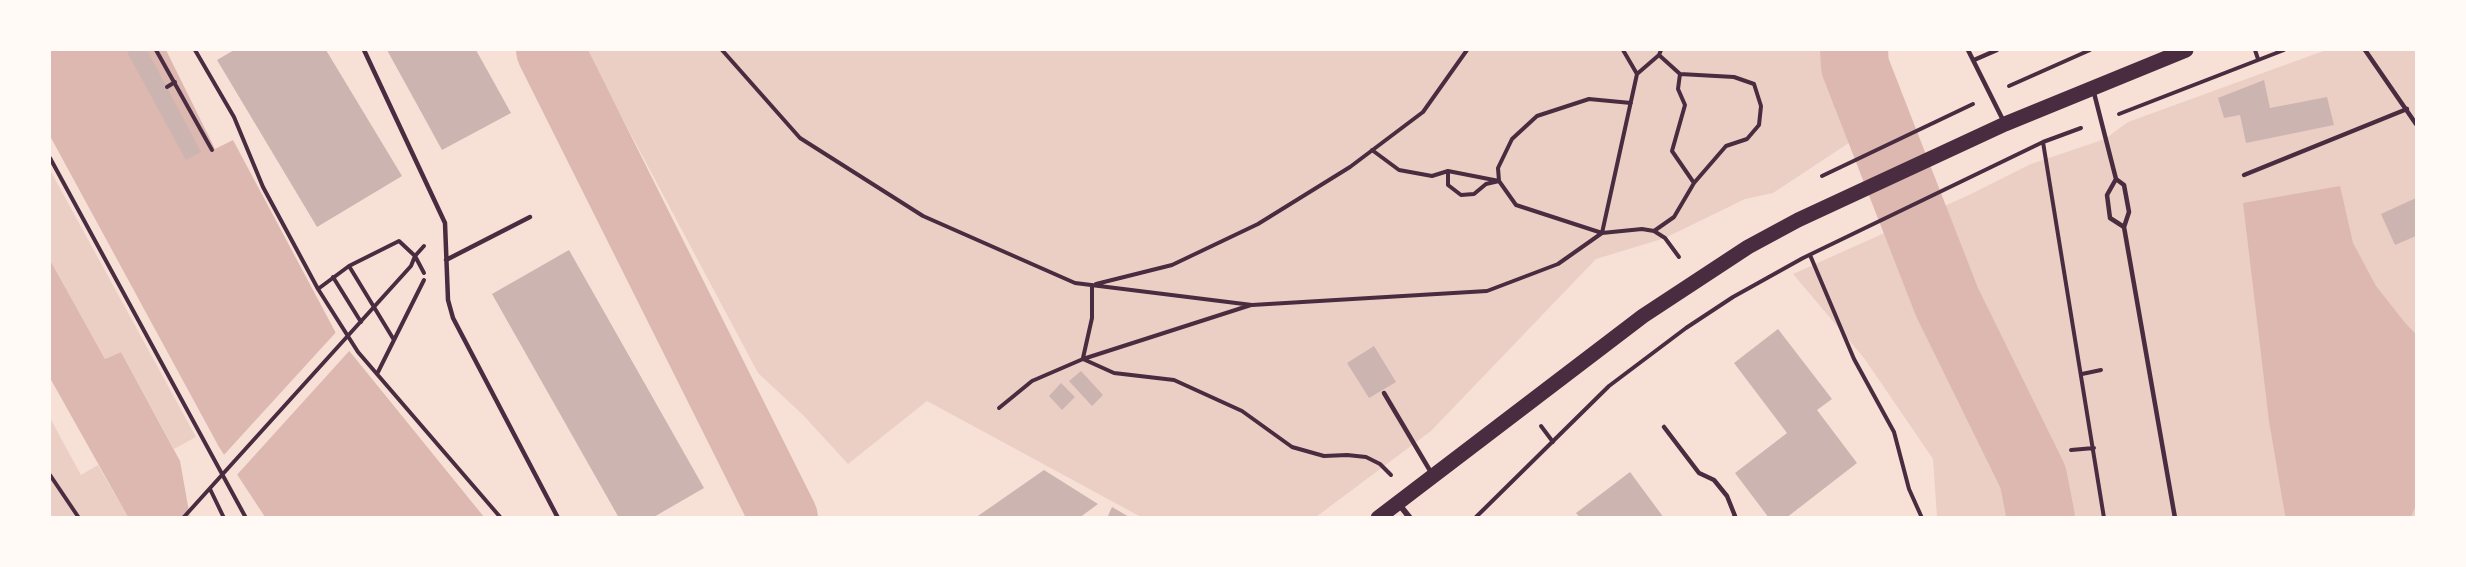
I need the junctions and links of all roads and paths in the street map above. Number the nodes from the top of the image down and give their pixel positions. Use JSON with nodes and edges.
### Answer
{"nodes":[{"id":1,"x":156,"y":50,"type":"edge"},
{"id":2,"x":195,"y":50,"type":"edge"},
{"id":3,"x":364,"y":50,"type":"edge"},
{"id":4,"x":722,"y":50,"type":"edge"},
{"id":5,"x":1467,"y":50,"type":"edge"},
{"id":6,"x":1623,"y":50,"type":"edge"},
{"id":7,"x":1968,"y":50,"type":"edge"},
{"id":8,"x":1997,"y":50,"type":"edge"},
{"id":9,"x":2090,"y":50,"type":"edge"},
{"id":10,"x":2186,"y":50,"type":"edge"},
{"id":11,"x":2254,"y":50,"type":"edge"},
{"id":12,"x":2284,"y":50,"type":"edge"},
{"id":13,"x":2365,"y":50,"type":"edge"},
{"id":14,"x":1660,"y":52,"type":"edge"},
{"id":15,"x":2161,"y":54,"type":"edge"},
{"id":16,"x":2258,"y":59,"type":"junction"},
{"id":17,"x":1974,"y":60,"type":"junction"},
{"id":18,"x":1637,"y":74,"type":"junction"},
{"id":19,"x":1680,"y":74,"type":"junction"},
{"id":20,"x":175,"y":82,"type":"junction"},
{"id":21,"x":167,"y":87,"type":"dead end"},
{"id":22,"x":2093,"y":87,"type":"junction"},
{"id":23,"x":2002,"y":89,"type":"dead end"},
{"id":24,"x":1980,"y":101,"type":"dead end"},
{"id":25,"x":1631,"y":103,"type":"junction"},
{"id":26,"x":2407,"y":110,"type":"junction"},
{"id":27,"x":2120,"y":114,"type":"dead end"},
{"id":28,"x":2005,"y":124,"type":"junction"},
{"id":29,"x":2416,"y":124,"type":"edge"},
{"id":30,"x":2081,"y":128,"type":"dead end"},
{"id":31,"x":2043,"y":142,"type":"junction"},
{"id":32,"x":212,"y":150,"type":"dead end"},
{"id":33,"x":1372,"y":150,"type":"junction"},
{"id":34,"x":50,"y":158,"type":"edge"},
{"id":35,"x":1448,"y":171,"type":"junction"},
{"id":36,"x":1827,"y":174,"type":"dead end"},
{"id":37,"x":2244,"y":175,"type":"dead end"},
{"id":38,"x":2116,"y":178,"type":"junction"},
{"id":39,"x":1499,"y":181,"type":"junction"},
{"id":40,"x":1694,"y":183,"type":"junction"},
{"id":41,"x":530,"y":217,"type":"dead end"},
{"id":42,"x":2124,"y":227,"type":"junction"},
{"id":43,"x":1654,"y":231,"type":"junction"},
{"id":44,"x":1602,"y":233,"type":"junction"},
{"id":45,"x":1810,"y":255,"type":"junction"},
{"id":46,"x":1679,"y":257,"type":"dead end"},
{"id":47,"x":446,"y":261,"type":"junction"},
{"id":48,"x":349,"y":266,"type":"junction"},
{"id":49,"x":411,"y":266,"type":"dead end"},
{"id":50,"x":333,"y":277,"type":"junction"},
{"id":51,"x":1092,"y":285,"type":"junction"},
{"id":52,"x":318,"y":289,"type":"junction"},
{"id":53,"x":1252,"y":304,"type":"junction"},
{"id":54,"x":361,"y":322,"type":"junction"},
{"id":55,"x":394,"y":340,"type":"junction"},
{"id":56,"x":1083,"y":359,"type":"junction"},
{"id":57,"x":2101,"y":370,"type":"dead end"},
{"id":58,"x":377,"y":374,"type":"junction"},
{"id":59,"x":2082,"y":374,"type":"junction"},
{"id":60,"x":1383,"y":393,"type":"dead end"},
{"id":61,"x":999,"y":408,"type":"dead end"},
{"id":62,"x":1540,"y":425,"type":"dead end"},
{"id":63,"x":1664,"y":427,"type":"dead end"},
{"id":64,"x":1553,"y":442,"type":"junction"},
{"id":65,"x":2094,"y":448,"type":"junction"},
{"id":66,"x":2071,"y":450,"type":"dead end"},
{"id":67,"x":50,"y":475,"type":"edge"},
{"id":68,"x":1391,"y":475,"type":"dead end"},
{"id":69,"x":1433,"y":476,"type":"junction"},
{"id":70,"x":210,"y":488,"type":"junction"},
{"id":71,"x":1398,"y":502,"type":"junction"},
{"id":72,"x":79,"y":518,"type":"edge"},
{"id":73,"x":183,"y":518,"type":"edge"},
{"id":74,"x":224,"y":518,"type":"edge"},
{"id":75,"x":246,"y":518,"type":"edge"},
{"id":76,"x":501,"y":518,"type":"edge"},
{"id":77,"x":558,"y":518,"type":"edge"},
{"id":78,"x":1378,"y":518,"type":"edge"},
{"id":79,"x":1410,"y":518,"type":"edge"},
{"id":80,"x":1475,"y":518,"type":"edge"},
{"id":81,"x":1733,"y":518,"type":"edge"},
{"id":82,"x":1922,"y":518,"type":"edge"},
{"id":83,"x":2104,"y":518,"type":"edge"},
{"id":84,"x":2175,"y":518,"type":"edge"}],
"edges":[{"from":1,"to":20,"type":"path"},
{"from":2,"to":52,"type":"path"},
{"from":3,"to":47,"type":"lane"},
{"from":4,"to":51,"type":"path"},
{"from":5,"to":33,"type":"path"},
{"from":6,"to":18,"type":"path"},
{"from":7,"to":17,"type":"lane"},
{"from":8,"to":17,"type":"lane"},
{"from":9,"to":23,"type":"path"},
{"from":10,"to":15,"type":"main road"},
{"from":11,"to":16,"type":"path"},
{"from":12,"to":16,"type":"path"},
{"from":13,"to":26,"type":"lane"},
{"from":14,"to":18,"type":"path"},
{"from":14,"to":19,"type":"path"},
{"from":15,"to":22,"type":"main road"},
{"from":16,"to":27,"type":"path"},
{"from":17,"to":28,"type":"lane"},
{"from":18,"to":25,"type":"path"},
{"from":19,"to":40,"type":"path"},
{"from":19,"to":40,"type":"path"},
{"from":20,"to":21,"type":"path"},
{"from":20,"to":32,"type":"path"},
{"from":22,"to":28,"type":"main road"},
{"from":22,"to":38,"type":"lane"},
{"from":24,"to":36,"type":"path"},
{"from":25,"to":39,"type":"path"},
{"from":25,"to":44,"type":"path"},
{"from":26,"to":29,"type":"lane"},
{"from":26,"to":37,"type":"lane"},
{"from":28,"to":69,"type":"main road"},
{"from":30,"to":31,"type":"path"},
{"from":31,"to":45,"type":"path"},
{"from":31,"to":59,"type":"path"},
{"from":33,"to":35,"type":"path"},
{"from":33,"to":51,"type":"path"},
{"from":34,"to":75,"type":"path"},
{"from":35,"to":39,"type":"path"},
{"from":35,"to":39,"type":"path"},
{"from":38,"to":42,"type":"lane"},
{"from":38,"to":42,"type":"lane"},
{"from":39,"to":44,"type":"path"},
{"from":40,"to":43,"type":"path"},
{"from":41,"to":47,"type":"lane"},
{"from":42,"to":84,"type":"lane"},
{"from":43,"to":44,"type":"path"},
{"from":43,"to":46,"type":"path"},
{"from":44,"to":53,"type":"path"},
{"from":45,"to":64,"type":"path"},
{"from":45,"to":82,"type":"path"},
{"from":47,"to":77,"type":"lane"},
{"from":48,"to":50,"type":"path"},
{"from":48,"to":55,"type":"path"},
{"from":48,"to":55,"type":"path"},
{"from":49,"to":54,"type":"path"},
{"from":50,"to":52,"type":"path"},
{"from":50,"to":54,"type":"path"},
{"from":51,"to":53,"type":"path"},
{"from":51,"to":56,"type":"path"},
{"from":52,"to":58,"type":"path"},
{"from":53,"to":56,"type":"path"},
{"from":54,"to":70,"type":"path"},
{"from":55,"to":58,"type":"path"},
{"from":56,"to":61,"type":"path"},
{"from":56,"to":68,"type":"path"},
{"from":57,"to":59,"type":"path"},
{"from":58,"to":76,"type":"path"},
{"from":59,"to":65,"type":"path"},
{"from":60,"to":69,"type":"lane"},
{"from":62,"to":64,"type":"path"},
{"from":63,"to":81,"type":"lane"},
{"from":64,"to":80,"type":"path"},
{"from":65,"to":66,"type":"path"},
{"from":65,"to":83,"type":"path"},
{"from":67,"to":72,"type":"path"},
{"from":69,"to":71,"type":"main road"},
{"from":70,"to":73,"type":"path"},
{"from":70,"to":74,"type":"path"},
{"from":71,"to":78,"type":"main road"},
{"from":71,"to":79,"type":"street"}]}
